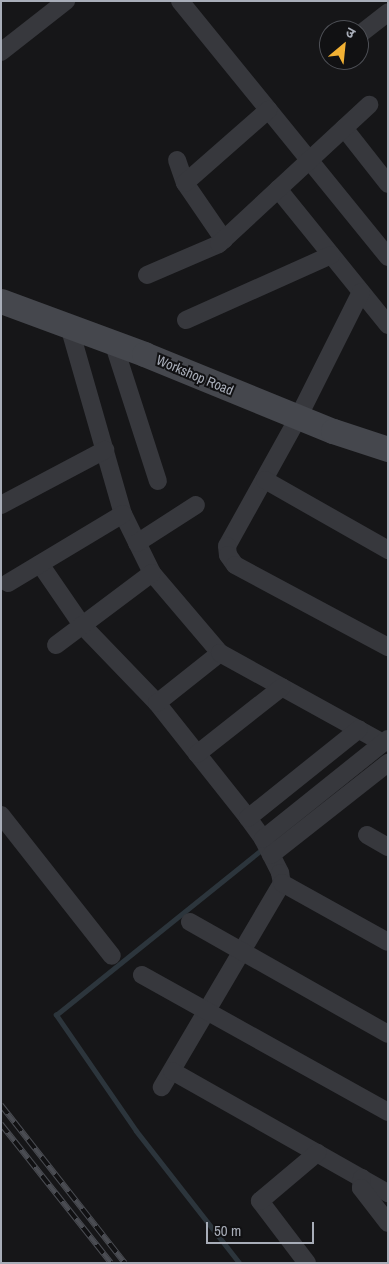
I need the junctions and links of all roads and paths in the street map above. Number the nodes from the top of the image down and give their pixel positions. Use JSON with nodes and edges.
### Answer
{"nodes":[{"id":1,"x":66,"y":1,"type":"edge"},
{"id":2,"x":180,"y":1,"type":"edge"},
{"id":3,"x":388,"y":12,"type":"edge"},
{"id":4,"x":369,"y":26,"type":"edge"},
{"id":5,"x":1,"y":52,"type":"edge"},
{"id":6,"x":369,"y":105,"type":"dead end"},
{"id":7,"x":268,"y":110,"type":"junction"},
{"id":8,"x":344,"y":128,"type":"junction"},
{"id":9,"x":177,"y":160,"type":"dead end"},
{"id":10,"x":310,"y":160,"type":"junction"},
{"id":11,"x":185,"y":183,"type":"junction"},
{"id":12,"x":388,"y":184,"type":"edge"},
{"id":13,"x":278,"y":189,"type":"junction"},
{"id":14,"x":224,"y":240,"type":"junction"},
{"id":15,"x":331,"y":255,"type":"junction"},
{"id":16,"x":388,"y":257,"type":"edge"},
{"id":17,"x":146,"y":275,"type":"dead end"},
{"id":18,"x":361,"y":292,"type":"junction"},
{"id":19,"x":1,"y":301,"type":"edge"},
{"id":20,"x":186,"y":320,"type":"dead end"},
{"id":21,"x":388,"y":325,"type":"edge"},
{"id":22,"x":69,"y":326,"type":"junction"},
{"id":23,"x":113,"y":342,"type":"junction"},
{"id":24,"x":298,"y":418,"type":"junction"},
{"id":25,"x":388,"y":449,"type":"edge"},
{"id":26,"x":105,"y":450,"type":"junction"},
{"id":27,"x":265,"y":480,"type":"junction"},
{"id":28,"x":158,"y":481,"type":"dead end"},
{"id":29,"x":1,"y":505,"type":"edge"},
{"id":30,"x":196,"y":505,"type":"dead end"},
{"id":31,"x":123,"y":514,"type":"junction"},
{"id":32,"x":137,"y":543,"type":"junction"},
{"id":33,"x":388,"y":550,"type":"edge"},
{"id":34,"x":40,"y":564,"type":"junction"},
{"id":35,"x":152,"y":573,"type":"junction"},
{"id":36,"x":8,"y":583,"type":"dead end"},
{"id":37,"x":82,"y":625,"type":"junction"},
{"id":38,"x":56,"y":645,"type":"dead end"},
{"id":39,"x":388,"y":647,"type":"edge"},
{"id":40,"x":220,"y":653,"type":"junction"},
{"id":41,"x":282,"y":687,"type":"junction"},
{"id":42,"x":157,"y":703,"type":"junction"},
{"id":43,"x":359,"y":729,"type":"junction"},
{"id":44,"x":385,"y":741,"type":"edge"},
{"id":45,"x":197,"y":754,"type":"junction"},
{"id":46,"x":388,"y":763,"type":"edge"},
{"id":47,"x":1,"y":815,"type":"edge"},
{"id":48,"x":248,"y":818,"type":"junction"},
{"id":49,"x":367,"y":835,"type":"dead end"},
{"id":50,"x":267,"y":847,"type":"junction"},
{"id":51,"x":388,"y":847,"type":"edge"},
{"id":52,"x":282,"y":883,"type":"junction"},
{"id":53,"x":190,"y":922,"type":"dead end"},
{"id":54,"x":388,"y":942,"type":"edge"},
{"id":55,"x":242,"y":952,"type":"junction"},
{"id":56,"x":112,"y":956,"type":"dead end"},
{"id":57,"x":142,"y":975,"type":"dead end"},
{"id":58,"x":207,"y":1010,"type":"junction"},
{"id":59,"x":388,"y":1034,"type":"edge"},
{"id":60,"x":172,"y":1071,"type":"junction"},
{"id":61,"x":162,"y":1087,"type":"dead end"},
{"id":62,"x":388,"y":1112,"type":"edge"},
{"id":63,"x":317,"y":1153,"type":"junction"},
{"id":64,"x":362,"y":1178,"type":"junction"},
{"id":65,"x":388,"y":1193,"type":"edge"},
{"id":66,"x":388,"y":1223,"type":"edge"},
{"id":67,"x":307,"y":1263,"type":"edge"}],
"edges":[{"from":1,"to":5,"type":"street"},
{"from":2,"to":7,"type":"street"},
{"from":3,"to":4,"type":"street"},
{"from":6,"to":8,"type":"street"},
{"from":7,"to":10,"type":"street"},
{"from":7,"to":11,"type":"street"},
{"from":8,"to":10,"type":"street"},
{"from":8,"to":12,"type":"street"},
{"from":9,"to":11,"type":"street"},
{"from":10,"to":13,"type":"street"},
{"from":10,"to":16,"type":"street"},
{"from":11,"to":14,"type":"street"},
{"from":13,"to":14,"type":"street"},
{"from":13,"to":15,"type":"street"},
{"from":14,"to":17,"type":"street"},
{"from":15,"to":18,"type":"street"},
{"from":15,"to":20,"type":"street"},
{"from":18,"to":21,"type":"street"},
{"from":18,"to":24,"type":"street"},
{"from":19,"to":22,"type":"main road","name":"Workshop Road"},
{"from":22,"to":23,"type":"main road","name":"Workshop Road"},
{"from":22,"to":26,"type":"street"},
{"from":23,"to":24,"type":"main road","name":"Workshop Road"},
{"from":23,"to":28,"type":"street"},
{"from":24,"to":25,"type":"main road","name":"Workshop Road"},
{"from":24,"to":27,"type":"street"},
{"from":26,"to":29,"type":"street"},
{"from":26,"to":31,"type":"street"},
{"from":27,"to":33,"type":"street"},
{"from":27,"to":39,"type":"street"},
{"from":30,"to":32,"type":"street"},
{"from":31,"to":32,"type":"street"},
{"from":31,"to":34,"type":"street"},
{"from":32,"to":35,"type":"street"},
{"from":34,"to":36,"type":"street"},
{"from":34,"to":37,"type":"street"},
{"from":35,"to":37,"type":"street"},
{"from":35,"to":40,"type":"street"},
{"from":37,"to":38,"type":"street"},
{"from":37,"to":42,"type":"street"},
{"from":40,"to":41,"type":"street"},
{"from":40,"to":42,"type":"street"},
{"from":41,"to":43,"type":"street"},
{"from":41,"to":45,"type":"street"},
{"from":42,"to":45,"type":"street"},
{"from":43,"to":44,"type":"street"},
{"from":43,"to":48,"type":"street"},
{"from":44,"to":50,"type":"street"},
{"from":45,"to":48,"type":"street"},
{"from":46,"to":50,"type":"street"},
{"from":47,"to":56,"type":"street"},
{"from":48,"to":50,"type":"street"},
{"from":49,"to":51,"type":"street"},
{"from":50,"to":52,"type":"street"},
{"from":52,"to":54,"type":"street"},
{"from":52,"to":55,"type":"street"},
{"from":53,"to":55,"type":"street"},
{"from":55,"to":58,"type":"street"},
{"from":55,"to":59,"type":"street"},
{"from":57,"to":58,"type":"street"},
{"from":58,"to":60,"type":"street"},
{"from":58,"to":62,"type":"street"},
{"from":60,"to":61,"type":"street"},
{"from":60,"to":63,"type":"street"},
{"from":63,"to":64,"type":"street"},
{"from":63,"to":67,"type":"street"},
{"from":64,"to":65,"type":"street"},
{"from":64,"to":66,"type":"street"}]}
